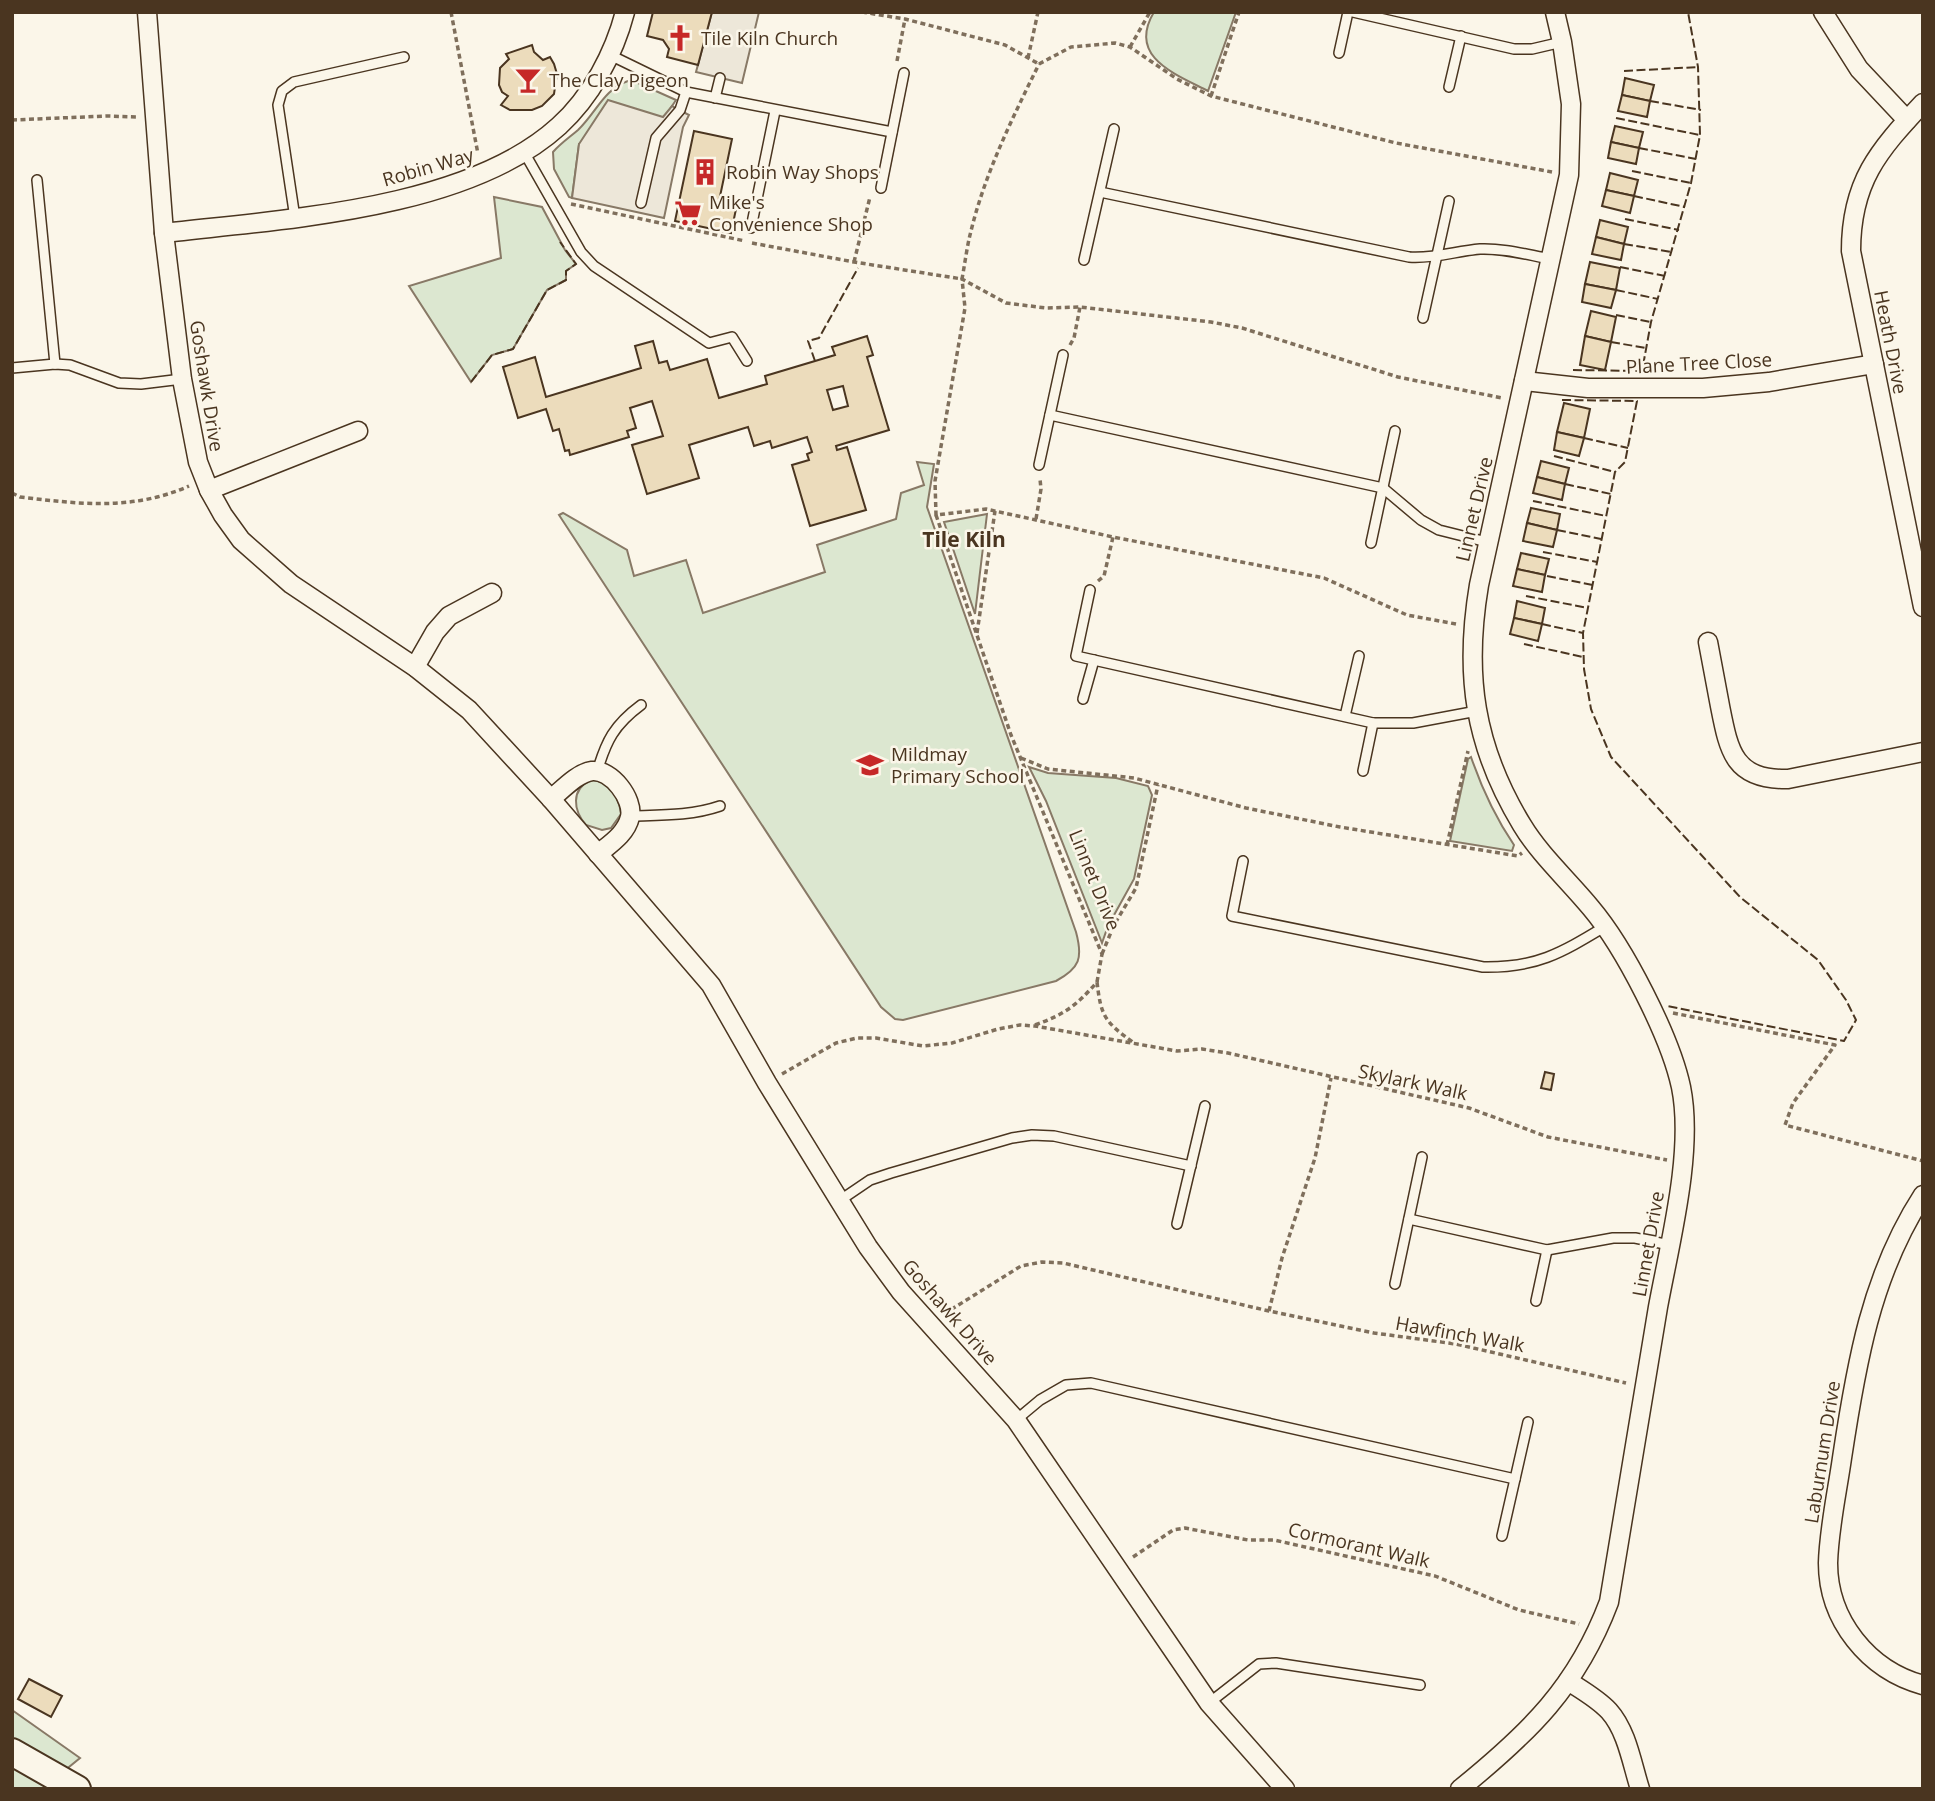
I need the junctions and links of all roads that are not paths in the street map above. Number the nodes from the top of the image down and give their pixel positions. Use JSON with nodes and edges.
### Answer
{"nodes":[{"id":1,"x":146,"y":12,"type":"edge"},
{"id":2,"x":625,"y":12,"type":"edge"},
{"id":3,"x":1350,"y":12,"type":"edge"},
{"id":4,"x":1555,"y":12,"type":"edge"},
{"id":5,"x":1823,"y":12,"type":"edge"},
{"id":6,"x":1461,"y":36,"type":"junction"},
{"id":7,"x":1562,"y":42,"type":"junction"},
{"id":8,"x":1339,"y":52,"type":"dead end"},
{"id":9,"x":610,"y":55,"type":"junction"},
{"id":10,"x":404,"y":57,"type":"dead end"},
{"id":11,"x":904,"y":73,"type":"road end"},
{"id":12,"x":720,"y":78,"type":"dead end"},
{"id":13,"x":1449,"y":87,"type":"dead end"},
{"id":14,"x":686,"y":92,"type":"junction"},
{"id":15,"x":715,"y":98,"type":"junction"},
{"id":16,"x":1923,"y":103,"type":"edge"},
{"id":17,"x":775,"y":111,"type":"junction"},
{"id":18,"x":1907,"y":120,"type":"junction"},
{"id":19,"x":1114,"y":129,"type":"dead end"},
{"id":20,"x":892,"y":132,"type":"junction"},
{"id":21,"x":524,"y":152,"type":"junction"},
{"id":22,"x":37,"y":180,"type":"dead end"},
{"id":23,"x":881,"y":188,"type":"road end"},
{"id":24,"x":1100,"y":191,"type":"junction"},
{"id":25,"x":1449,"y":201,"type":"dead end"},
{"id":26,"x":641,"y":203,"type":"dead end"},
{"id":27,"x":295,"y":218,"type":"junction"},
{"id":28,"x":751,"y":228,"type":"dead end"},
{"id":29,"x":164,"y":233,"type":"junction"},
{"id":30,"x":1437,"y":257,"type":"junction"},
{"id":31,"x":1552,"y":259,"type":"junction"},
{"id":32,"x":1084,"y":260,"type":"dead end"},
{"id":33,"x":1423,"y":318,"type":"dead end"},
{"id":34,"x":1063,"y":355,"type":"road end"},
{"id":35,"x":747,"y":361,"type":"dead end"},
{"id":36,"x":55,"y":364,"type":"junction"},
{"id":37,"x":1874,"y":364,"type":"junction"},
{"id":38,"x":12,"y":368,"type":"edge"},
{"id":39,"x":182,"y":379,"type":"junction"},
{"id":40,"x":1524,"y":381,"type":"junction"},
{"id":41,"x":1050,"y":415,"type":"junction"},
{"id":42,"x":358,"y":431,"type":"dead end"},
{"id":43,"x":1395,"y":431,"type":"dead end"},
{"id":44,"x":1039,"y":465,"type":"road end"},
{"id":45,"x":206,"y":485,"type":"junction"},
{"id":46,"x":1383,"y":488,"type":"junction"},
{"id":47,"x":1488,"y":542,"type":"junction"},
{"id":48,"x":1371,"y":543,"type":"dead end"},
{"id":49,"x":1090,"y":590,"type":"road end"},
{"id":50,"x":492,"y":593,"type":"dead end"},
{"id":51,"x":1923,"y":607,"type":"edge"},
{"id":52,"x":1708,"y":642,"type":"dead end"},
{"id":53,"x":1359,"y":656,"type":"dead end"},
{"id":54,"x":1094,"y":660,"type":"junction"},
{"id":55,"x":415,"y":667,"type":"junction"},
{"id":56,"x":1083,"y":699,"type":"dead end"},
{"id":57,"x":641,"y":705,"type":"dead end"},
{"id":58,"x":1477,"y":711,"type":"junction"},
{"id":59,"x":1345,"y":716,"type":"junction"},
{"id":60,"x":1373,"y":723,"type":"junction"},
{"id":61,"x":1923,"y":752,"type":"edge"},
{"id":62,"x":1363,"y":771,"type":"dead end"},
{"id":63,"x":597,"y":772,"type":"junction"},
{"id":64,"x":551,"y":799,"type":"junction"},
{"id":65,"x":720,"y":806,"type":"dead end"},
{"id":66,"x":630,"y":816,"type":"junction"},
{"id":67,"x":598,"y":855,"type":"junction"},
{"id":68,"x":1242,"y":862,"type":"dead end"},
{"id":69,"x":1606,"y":926,"type":"junction"},
{"id":70,"x":1205,"y":1106,"type":"dead end"},
{"id":71,"x":1422,"y":1157,"type":"dead end"},
{"id":72,"x":1191,"y":1166,"type":"junction"},
{"id":73,"x":1923,"y":1195,"type":"edge"},
{"id":74,"x":839,"y":1201,"type":"junction"},
{"id":75,"x":1409,"y":1219,"type":"junction"},
{"id":76,"x":1177,"y":1224,"type":"dead end"},
{"id":77,"x":1670,"y":1245,"type":"junction"},
{"id":78,"x":1547,"y":1250,"type":"junction"},
{"id":79,"x":1395,"y":1284,"type":"dead end"},
{"id":80,"x":1536,"y":1301,"type":"dead end"},
{"id":81,"x":1016,"y":1420,"type":"junction"},
{"id":82,"x":1528,"y":1422,"type":"dead end"},
{"id":83,"x":1515,"y":1479,"type":"junction"},
{"id":84,"x":1502,"y":1536,"type":"dead end"},
{"id":85,"x":1568,"y":1681,"type":"junction"},
{"id":86,"x":1420,"y":1685,"type":"dead end"},
{"id":87,"x":1923,"y":1685,"type":"edge"},
{"id":88,"x":1209,"y":1703,"type":"junction"},
{"id":89,"x":12,"y":1752,"type":"edge"},
{"id":90,"x":76,"y":1788,"type":"edge"},
{"id":91,"x":1285,"y":1789,"type":"edge"},
{"id":92,"x":1460,"y":1789,"type":"edge"},
{"id":93,"x":1640,"y":1789,"type":"edge"}],
"edges":[{"from":1,"to":29,"type":"street","name":"Goshawk Drive"},
{"from":2,"to":9,"type":"street","name":"Robin Way"},
{"from":3,"to":6,"type":"lane"},
{"from":3,"to":8,"type":"lane"},
{"from":4,"to":7,"type":"street","name":"Linnet Drive"},
{"from":5,"to":18,"type":"street"},
{"from":6,"to":7,"type":"lane"},
{"from":6,"to":13,"type":"lane"},
{"from":7,"to":31,"type":"street","name":"Linnet Drive"},
{"from":9,"to":14,"type":"lane"},
{"from":9,"to":21,"type":"street","name":"Robin Way"},
{"from":10,"to":27,"type":"lane"},
{"from":11,"to":20,"type":"lane"},
{"from":12,"to":15,"type":"lane"},
{"from":14,"to":15,"type":"lane"},
{"from":14,"to":26,"type":"lane"},
{"from":15,"to":17,"type":"lane"},
{"from":16,"to":18,"type":"street","name":"Heath Drive"},
{"from":17,"to":20,"type":"lane"},
{"from":17,"to":28,"type":"lane"},
{"from":18,"to":37,"type":"street","name":"Heath Drive"},
{"from":19,"to":24,"type":"lane"},
{"from":20,"to":23,"type":"lane"},
{"from":21,"to":27,"type":"street","name":"Robin Way"},
{"from":21,"to":35,"type":"lane"},
{"from":22,"to":36,"type":"lane"},
{"from":24,"to":30,"type":"lane"},
{"from":24,"to":32,"type":"lane"},
{"from":25,"to":30,"type":"lane"},
{"from":27,"to":29,"type":"street","name":"Robin Way"},
{"from":29,"to":39,"type":"street","name":"Goshawk Drive"},
{"from":30,"to":31,"type":"lane"},
{"from":30,"to":33,"type":"lane"},
{"from":31,"to":40,"type":"street","name":"Linnet Drive"},
{"from":34,"to":41,"type":"lane"},
{"from":36,"to":38,"type":"lane"},
{"from":36,"to":39,"type":"lane"},
{"from":37,"to":40,"type":"street","name":"Plane Tree Close"},
{"from":37,"to":51,"type":"street","name":"Heath Drive"},
{"from":39,"to":45,"type":"street","name":"Goshawk Drive"},
{"from":40,"to":47,"type":"street","name":"Linnet Drive"},
{"from":41,"to":44,"type":"lane"},
{"from":41,"to":46,"type":"lane"},
{"from":42,"to":45,"type":"street"},
{"from":43,"to":46,"type":"lane"},
{"from":45,"to":55,"type":"street","name":"Goshawk Drive"},
{"from":46,"to":47,"type":"lane"},
{"from":46,"to":48,"type":"lane"},
{"from":47,"to":58,"type":"street","name":"Linnet Drive"},
{"from":49,"to":54,"type":"lane"},
{"from":50,"to":55,"type":"street"},
{"from":52,"to":61,"type":"street"},
{"from":53,"to":59,"type":"lane"},
{"from":54,"to":56,"type":"lane"},
{"from":54,"to":59,"type":"lane"},
{"from":55,"to":64,"type":"street","name":"Goshawk Drive"},
{"from":57,"to":63,"type":"lane"},
{"from":58,"to":60,"type":"lane"},
{"from":58,"to":69,"type":"street","name":"Linnet Drive"},
{"from":59,"to":60,"type":"lane"},
{"from":60,"to":62,"type":"lane"},
{"from":63,"to":64,"type":"street"},
{"from":63,"to":66,"type":"street"},
{"from":64,"to":67,"type":"street","name":"Goshawk Drive"},
{"from":65,"to":66,"type":"lane"},
{"from":66,"to":67,"type":"street"},
{"from":67,"to":74,"type":"street","name":"Goshawk Drive"},
{"from":68,"to":69,"type":"lane"},
{"from":69,"to":77,"type":"street","name":"Linnet Drive"},
{"from":70,"to":72,"type":"lane"},
{"from":71,"to":75,"type":"lane"},
{"from":72,"to":74,"type":"lane"},
{"from":72,"to":76,"type":"lane"},
{"from":73,"to":87,"type":"street","name":"Laburnum Drive"},
{"from":74,"to":81,"type":"street","name":"Goshawk Drive"},
{"from":75,"to":78,"type":"lane"},
{"from":75,"to":79,"type":"lane"},
{"from":77,"to":78,"type":"lane"},
{"from":77,"to":85,"type":"street","name":"Linnet Drive"},
{"from":78,"to":80,"type":"lane"},
{"from":81,"to":83,"type":"lane"},
{"from":81,"to":88,"type":"street","name":"Goshawk Drive"},
{"from":82,"to":83,"type":"lane"},
{"from":83,"to":84,"type":"lane"},
{"from":85,"to":92,"type":"street","name":"Linnet Drive"},
{"from":85,"to":93,"type":"street"},
{"from":86,"to":88,"type":"lane"},
{"from":88,"to":91,"type":"street","name":"Goshawk Drive"},
{"from":89,"to":90,"type":"main road"}]}
